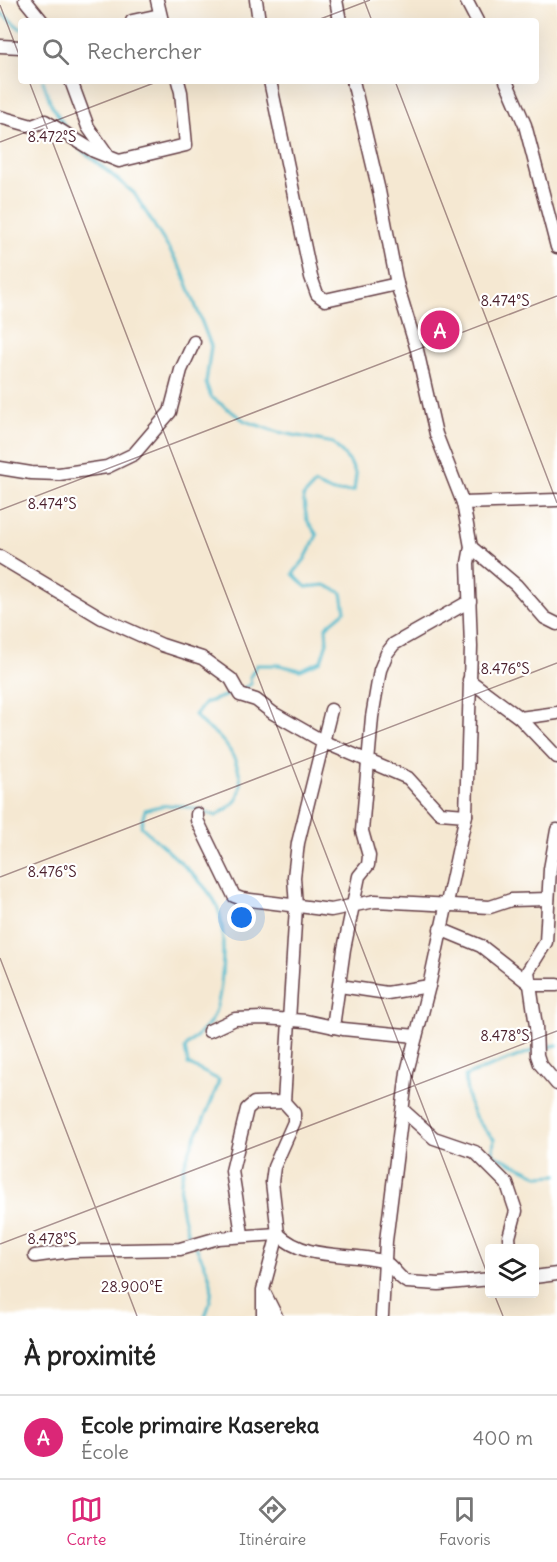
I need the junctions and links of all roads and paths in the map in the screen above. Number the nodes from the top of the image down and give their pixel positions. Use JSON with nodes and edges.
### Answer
{"nodes":[{"id":1,"x":25,"y":0,"type":"edge"},
{"id":2,"x":157,"y":0,"type":"edge"},
{"id":3,"x":256,"y":0,"type":"edge"},
{"id":4,"x":336,"y":0,"type":"edge"},
{"id":5,"x":466,"y":0,"type":"edge"},
{"id":6,"x":40,"y":18,"type":"edge"},
{"id":7,"x":161,"y":18,"type":"edge"},
{"id":8,"x":259,"y":18,"type":"edge"},
{"id":9,"x":339,"y":18,"type":"edge"},
{"id":10,"x":475,"y":18,"type":"edge"},
{"id":11,"x":0,"y":45,"type":"edge"},
{"id":12,"x":18,"y":47,"type":"edge"},
{"id":13,"x":72,"y":84,"type":"edge"},
{"id":14,"x":178,"y":84,"type":"edge"},
{"id":15,"x":271,"y":84,"type":"edge"},
{"id":16,"x":353,"y":84,"type":"edge"},
{"id":17,"x":507,"y":84,"type":"edge"},
{"id":18,"x":0,"y":117,"type":"edge"},
{"id":19,"x":107,"y":154,"type":"junction"},
{"id":20,"x":557,"y":247,"type":"edge"},
{"id":21,"x":397,"y":284,"type":"junction"},
{"id":22,"x":195,"y":342,"type":"dead end"},
{"id":23,"x":0,"y":468,"type":"edge"},
{"id":24,"x":557,"y":500,"type":"edge"},
{"id":25,"x":463,"y":504,"type":"junction"},
{"id":26,"x":471,"y":548,"type":"junction"},
{"id":27,"x":0,"y":557,"type":"edge"},
{"id":28,"x":470,"y":601,"type":"junction"},
{"id":29,"x":557,"y":624,"type":"edge"},
{"id":30,"x":469,"y":680,"type":"junction"},
{"id":31,"x":331,"y":710,"type":"dead end"},
{"id":32,"x":557,"y":712,"type":"edge"},
{"id":33,"x":520,"y":718,"type":"junction"},
{"id":34,"x":324,"y":742,"type":"junction"},
{"id":35,"x":557,"y":756,"type":"edge"},
{"id":36,"x":369,"y":761,"type":"junction"},
{"id":37,"x":197,"y":813,"type":"dead end"},
{"id":38,"x":466,"y":815,"type":"junction"},
{"id":39,"x":557,"y":830,"type":"edge"},
{"id":40,"x":548,"y":899,"type":"junction"},
{"id":41,"x":445,"y":905,"type":"junction"},
{"id":42,"x":296,"y":907,"type":"junction"},
{"id":43,"x":353,"y":907,"type":"junction"},
{"id":44,"x":552,"y":922,"type":"edge"},
{"id":45,"x":440,"y":929,"type":"junction"},
{"id":46,"x":531,"y":985,"type":"junction"},
{"id":47,"x":557,"y":985,"type":"edge"},
{"id":48,"x":340,"y":986,"type":"junction"},
{"id":49,"x":429,"y":986,"type":"junction"},
{"id":50,"x":289,"y":1019,"type":"junction"},
{"id":51,"x":333,"y":1027,"type":"junction"},
{"id":52,"x":209,"y":1031,"type":"dead end"},
{"id":53,"x":416,"y":1036,"type":"junction"},
{"id":54,"x":557,"y":1084,"type":"edge"},
{"id":55,"x":284,"y":1102,"type":"junction"},
{"id":56,"x":404,"y":1111,"type":"junction"},
{"id":57,"x":242,"y":1234,"type":"junction"},
{"id":58,"x":278,"y":1234,"type":"junction"},
{"id":59,"x":510,"y":1244,"type":"edge"},
{"id":60,"x":35,"y":1256,"type":"dead end"},
{"id":61,"x":384,"y":1261,"type":"junction"},
{"id":62,"x":557,"y":1274,"type":"edge"},
{"id":63,"x":539,"y":1276,"type":"edge"},
{"id":64,"x":485,"y":1279,"type":"edge"},
{"id":65,"x":263,"y":1290,"type":"junction"},
{"id":66,"x":263,"y":1316,"type":"edge"},
{"id":67,"x":276,"y":1316,"type":"edge"},
{"id":68,"x":381,"y":1316,"type":"edge"}],
"edges":[{"from":1,"to":6,"type":"street"},
{"from":2,"to":7,"type":"street"},
{"from":3,"to":8,"type":"street"},
{"from":4,"to":9,"type":"street"},
{"from":5,"to":10,"type":"street"},
{"from":11,"to":12,"type":"street"},
{"from":13,"to":19,"type":"street"},
{"from":14,"to":19,"type":"street"},
{"from":15,"to":21,"type":"street"},
{"from":16,"to":21,"type":"street"},
{"from":17,"to":20,"type":"street"},
{"from":18,"to":19,"type":"street"},
{"from":21,"to":25,"type":"street"},
{"from":22,"to":23,"type":"street"},
{"from":24,"to":25,"type":"street"},
{"from":25,"to":26,"type":"street"},
{"from":26,"to":28,"type":"street"},
{"from":26,"to":29,"type":"street"},
{"from":27,"to":34,"type":"street"},
{"from":28,"to":30,"type":"street"},
{"from":28,"to":36,"type":"street"},
{"from":30,"to":33,"type":"street"},
{"from":30,"to":38,"type":"street"},
{"from":31,"to":34,"type":"street"},
{"from":32,"to":33,"type":"street"},
{"from":33,"to":35,"type":"street"},
{"from":34,"to":36,"type":"street"},
{"from":34,"to":42,"type":"street"},
{"from":36,"to":38,"type":"street"},
{"from":36,"to":43,"type":"street"},
{"from":37,"to":42,"type":"street"},
{"from":38,"to":41,"type":"street"},
{"from":39,"to":40,"type":"street"},
{"from":40,"to":41,"type":"street"},
{"from":40,"to":44,"type":"street"},
{"from":41,"to":43,"type":"street"},
{"from":41,"to":45,"type":"street"},
{"from":42,"to":43,"type":"street"},
{"from":42,"to":50,"type":"street"},
{"from":43,"to":48,"type":"street"},
{"from":44,"to":46,"type":"street"},
{"from":45,"to":46,"type":"street"},
{"from":45,"to":49,"type":"street"},
{"from":46,"to":47,"type":"street"},
{"from":46,"to":54,"type":"street"},
{"from":48,"to":49,"type":"street"},
{"from":48,"to":51,"type":"street"},
{"from":49,"to":53,"type":"street"},
{"from":50,"to":51,"type":"street"},
{"from":50,"to":52,"type":"street"},
{"from":50,"to":55,"type":"street"},
{"from":51,"to":53,"type":"street"},
{"from":53,"to":56,"type":"street"},
{"from":55,"to":57,"type":"street"},
{"from":55,"to":58,"type":"street"},
{"from":56,"to":59,"type":"street"},
{"from":56,"to":61,"type":"street"},
{"from":57,"to":58,"type":"street"},
{"from":57,"to":60,"type":"street"},
{"from":58,"to":61,"type":"street"},
{"from":58,"to":65,"type":"street"},
{"from":61,"to":64,"type":"street"},
{"from":61,"to":68,"type":"street"},
{"from":62,"to":63,"type":"street"},
{"from":65,"to":66,"type":"street"},
{"from":65,"to":67,"type":"street"}]}
